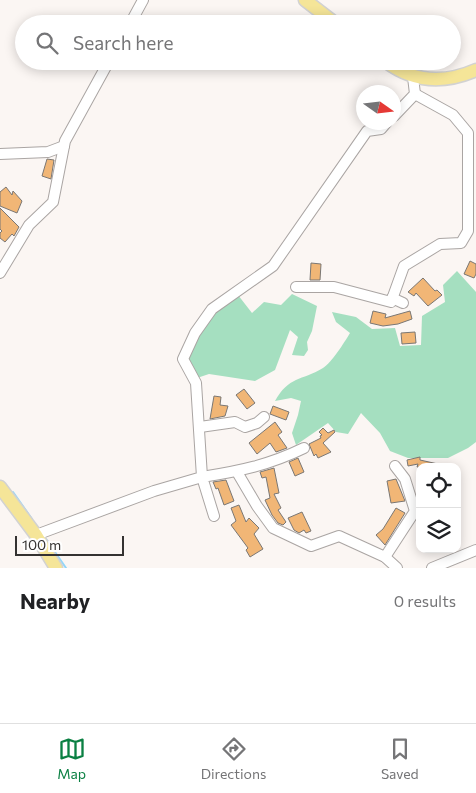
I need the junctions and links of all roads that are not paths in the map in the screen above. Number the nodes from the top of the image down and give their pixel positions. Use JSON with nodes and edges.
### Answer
{"nodes":[{"id":1,"x":143,"y":0,"type":"edge"},
{"id":2,"x":306,"y":0,"type":"edge"},
{"id":3,"x":135,"y":15,"type":"edge"},
{"id":4,"x":325,"y":15,"type":"edge"},
{"id":5,"x":104,"y":70,"type":"edge"},
{"id":6,"x":397,"y":70,"type":"edge"},
{"id":7,"x":476,"y":70,"type":"edge"},
{"id":8,"x":413,"y":77,"type":"junction"},
{"id":9,"x":415,"y":94,"type":"junction"},
{"id":10,"x":401,"y":109,"type":"edge"},
{"id":11,"x":374,"y":130,"type":"edge"},
{"id":12,"x":64,"y":146,"type":"junction"},
{"id":13,"x":0,"y":154,"type":"edge"},
{"id":14,"x":0,"y":273,"type":"edge"},
{"id":15,"x":296,"y":287,"type":"dead end"},
{"id":16,"x":392,"y":298,"type":"junction"},
{"id":17,"x":403,"y":303,"type":"dead end"},
{"id":18,"x":264,"y":417,"type":"dead end"},
{"id":19,"x":200,"y":427,"type":"junction"},
{"id":20,"x":304,"y":448,"type":"dead end"},
{"id":21,"x":396,"y":466,"type":"dead end"},
{"id":22,"x":237,"y":472,"type":"junction"},
{"id":23,"x":202,"y":477,"type":"junction"},
{"id":24,"x":0,"y":487,"type":"edge"},
{"id":25,"x":214,"y":516,"type":"dead end"},
{"id":26,"x":39,"y":533,"type":"junction"},
{"id":27,"x":476,"y":550,"type":"edge"},
{"id":28,"x":385,"y":557,"type":"junction"},
{"id":29,"x":56,"y":568,"type":"edge"},
{"id":30,"x":397,"y":568,"type":"edge"},
{"id":31,"x":432,"y":568,"type":"edge"}],
"edges":[{"from":1,"to":3,"type":"street"},
{"from":2,"to":4,"type":"main road"},
{"from":5,"to":12,"type":"street"},
{"from":6,"to":8,"type":"main road"},
{"from":7,"to":8,"type":"main road"},
{"from":8,"to":9,"type":"street"},
{"from":9,"to":10,"type":"street"},
{"from":9,"to":16,"type":"street"},
{"from":11,"to":19,"type":"street"},
{"from":12,"to":13,"type":"street"},
{"from":12,"to":14,"type":"street"},
{"from":15,"to":16,"type":"street"},
{"from":16,"to":17,"type":"street"},
{"from":18,"to":19,"type":"street"},
{"from":19,"to":23,"type":"street"},
{"from":20,"to":22,"type":"street"},
{"from":21,"to":28,"type":"street"},
{"from":22,"to":23,"type":"street"},
{"from":22,"to":28,"type":"street"},
{"from":23,"to":25,"type":"street"},
{"from":23,"to":26,"type":"street"},
{"from":24,"to":26,"type":"main road"},
{"from":26,"to":29,"type":"main road"},
{"from":27,"to":31,"type":"street"},
{"from":28,"to":30,"type":"street"}]}
